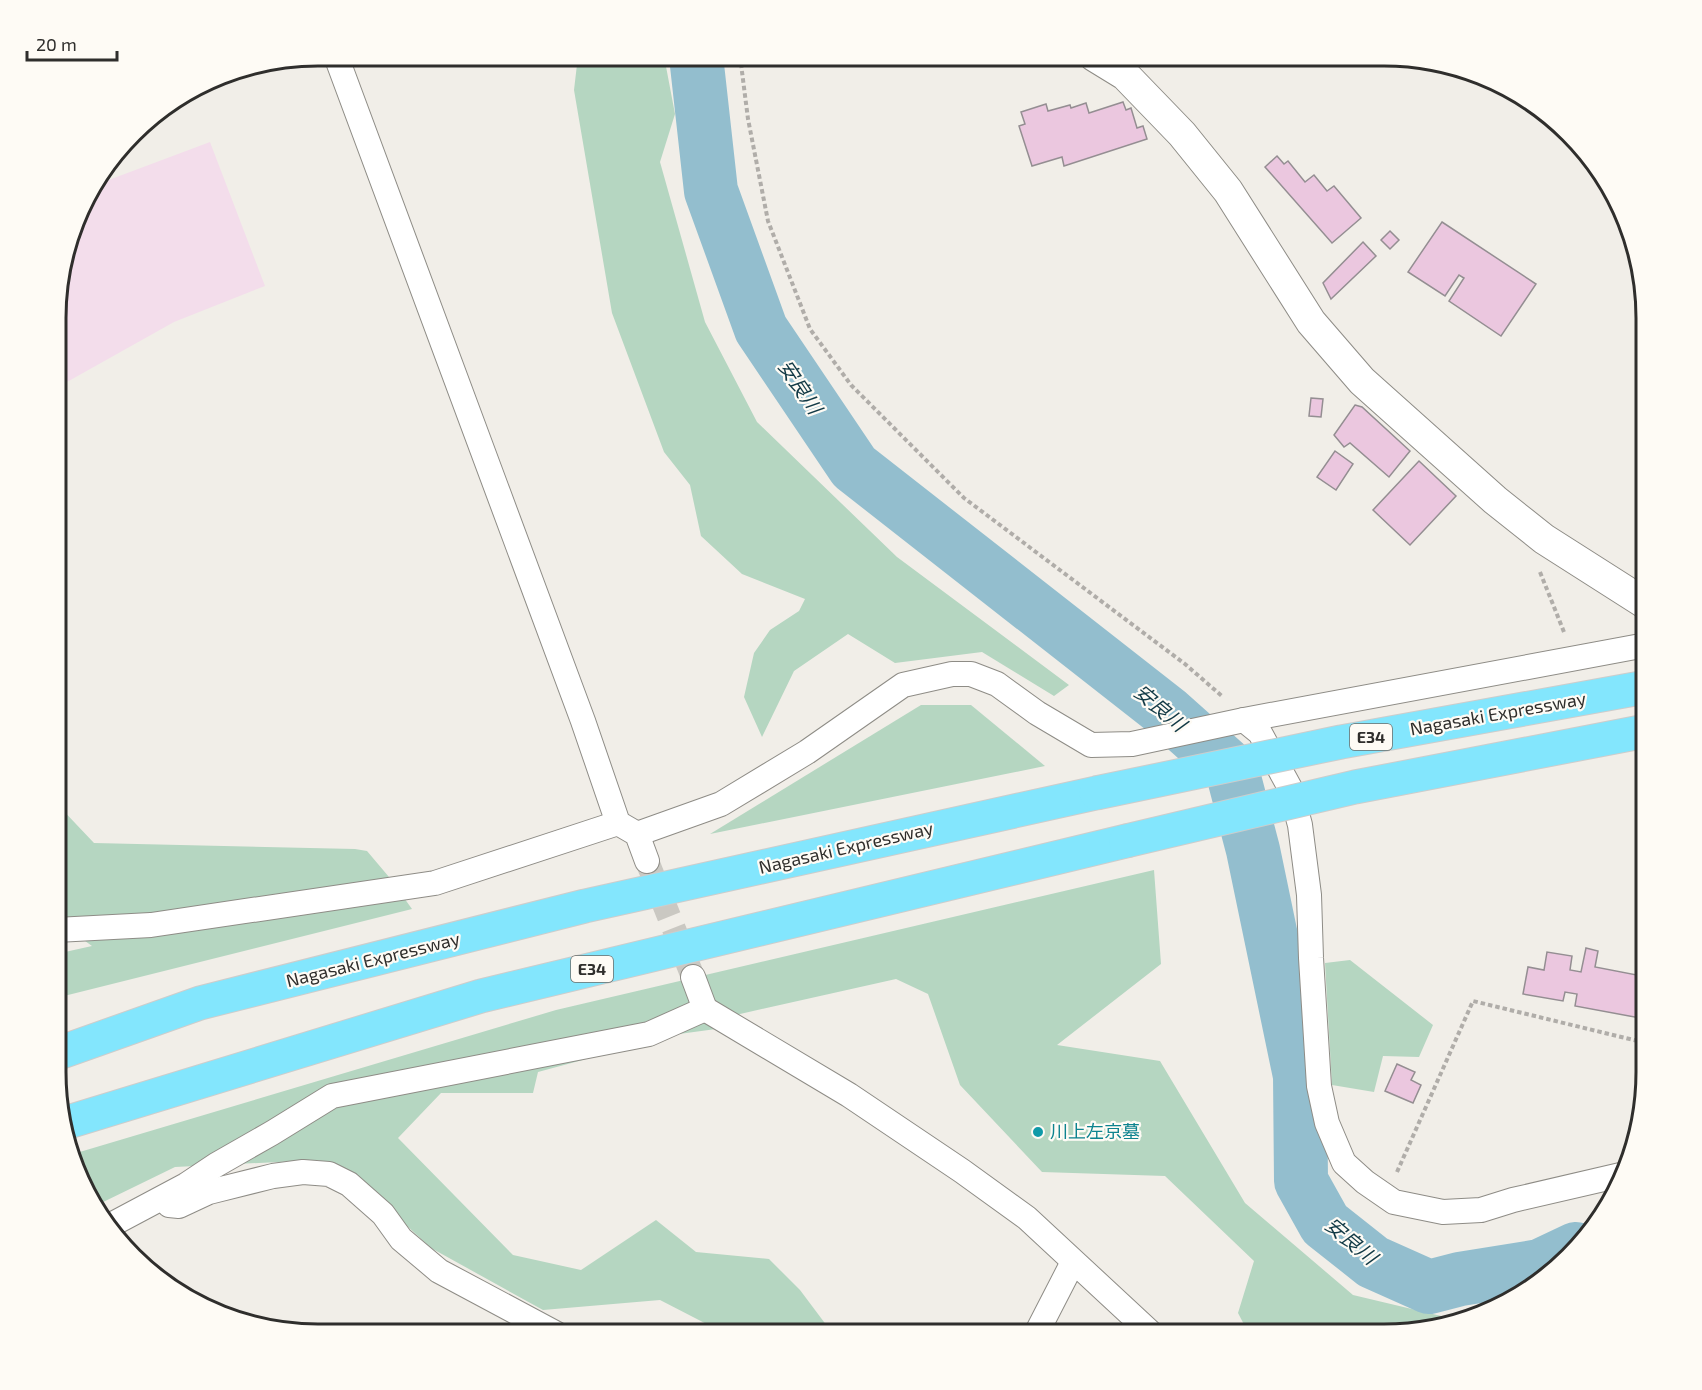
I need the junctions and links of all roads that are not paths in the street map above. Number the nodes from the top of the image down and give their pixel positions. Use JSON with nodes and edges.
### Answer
{"nodes":[{"id":1,"x":340,"y":66,"type":"edge"},
{"id":2,"x":1110,"y":66,"type":"edge"},
{"id":3,"x":1636,"y":598,"type":"edge"},
{"id":4,"x":1636,"y":647,"type":"edge"},
{"id":5,"x":1636,"y":689,"type":"edge"},
{"id":6,"x":1244,"y":720,"type":"junction"},
{"id":7,"x":1636,"y":733,"type":"edge"},
{"id":8,"x":627,"y":828,"type":"junction"},
{"id":9,"x":647,"y":861,"type":"tunnel mouth"},
{"id":10,"x":66,"y":929,"type":"edge"},
{"id":11,"x":693,"y":978,"type":"tunnel mouth"},
{"id":12,"x":200,"y":1003,"type":"junction"},
{"id":13,"x":705,"y":1008,"type":"junction"},
{"id":14,"x":66,"y":1032,"type":"edge"},
{"id":15,"x":66,"y":1050,"type":"edge"},
{"id":16,"x":71,"y":1121,"type":"edge"},
{"id":17,"x":1613,"y":1177,"type":"edge"},
{"id":18,"x":154,"y":1203,"type":"junction"},
{"id":19,"x":116,"y":1223,"type":"edge"},
{"id":20,"x":1073,"y":1262,"type":"junction"},
{"id":21,"x":539,"y":1324,"type":"edge"},
{"id":22,"x":1041,"y":1324,"type":"edge"},
{"id":23,"x":1141,"y":1324,"type":"edge"}],
"edges":[{"from":1,"to":8,"type":"street"},
{"from":2,"to":3,"type":"street"},
{"from":4,"to":6,"type":"street"},
{"from":5,"to":12,"type":"highway","name":"Nagasaki Expressway","number":"E34","bridge":true},
{"from":6,"to":8,"type":"street"},
{"from":6,"to":17,"type":"street"},
{"from":7,"to":16,"type":"highway","number":"E34","bridge":true},
{"from":8,"to":9,"type":"street"},
{"from":8,"to":10,"type":"street"},
{"from":11,"to":13,"type":"street"},
{"from":12,"to":14,"type":"highway"},
{"from":12,"to":15,"type":"highway","name":"Nagasaki Expressway","number":"E34"},
{"from":13,"to":18,"type":"street"},
{"from":13,"to":20,"type":"street"},
{"from":18,"to":19,"type":"street"},
{"from":18,"to":21,"type":"street"},
{"from":20,"to":22,"type":"street"},
{"from":20,"to":23,"type":"street"}]}
